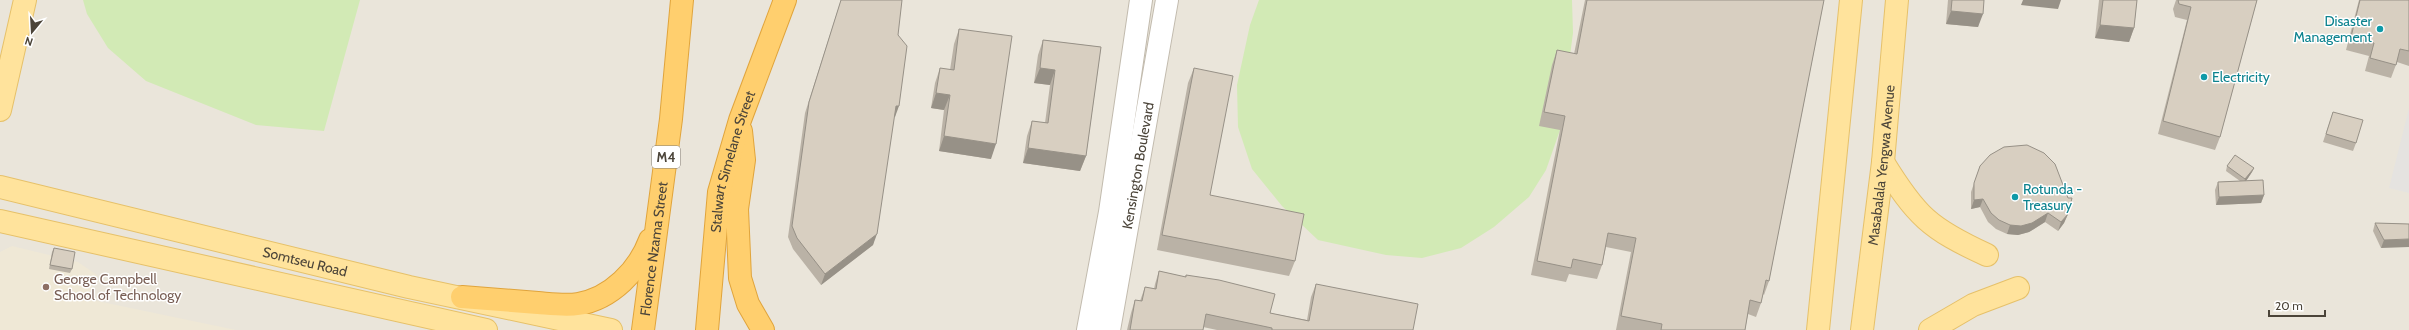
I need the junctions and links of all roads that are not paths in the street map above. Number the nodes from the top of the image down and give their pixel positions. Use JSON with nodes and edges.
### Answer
{"nodes":[{"id":1,"x":25,"y":0,"type":"edge"},
{"id":2,"x":682,"y":0,"type":"edge"},
{"id":3,"x":785,"y":0,"type":"edge"},
{"id":4,"x":1141,"y":0,"type":"edge"},
{"id":5,"x":1166,"y":0,"type":"edge"},
{"id":6,"x":1851,"y":0,"type":"edge"},
{"id":7,"x":1897,"y":0,"type":"edge"},
{"id":8,"x":0,"y":110,"type":"edge"},
{"id":9,"x":740,"y":120,"type":"junction"},
{"id":10,"x":1883,"y":162,"type":"junction"},
{"id":11,"x":0,"y":187,"type":"edge"},
{"id":12,"x":658,"y":220,"type":"junction"},
{"id":13,"x":0,"y":222,"type":"edge"},
{"id":14,"x":1988,"y":256,"type":"dead end"},
{"id":15,"x":2018,"y":288,"type":"dead end"},
{"id":16,"x":462,"y":297,"type":"junction"},
{"id":17,"x":486,"y":330,"type":"edge"},
{"id":18,"x":611,"y":330,"type":"edge"},
{"id":19,"x":643,"y":330,"type":"edge"},
{"id":20,"x":707,"y":330,"type":"edge"},
{"id":21,"x":763,"y":330,"type":"edge"},
{"id":22,"x":1088,"y":330,"type":"edge"},
{"id":23,"x":1109,"y":330,"type":"edge"},
{"id":24,"x":1818,"y":330,"type":"edge"},
{"id":25,"x":1862,"y":330,"type":"edge"},
{"id":26,"x":1930,"y":330,"type":"edge"}],
"edges":[{"from":1,"to":8,"type":"main road"},
{"from":2,"to":12,"type":"highway","name":"Florence Nzama Street","number":"M4"},
{"from":3,"to":9,"type":"highway","name":"Stalwart Simelane Street"},
{"from":4,"to":22,"type":"street","name":"Kensington Boulevard"},
{"from":5,"to":23,"type":"street","name":"Kensington Boulevard"},
{"from":6,"to":24,"type":"main road"},
{"from":7,"to":10,"type":"main road","name":"Masabalala Yengwa Avenue"},
{"from":9,"to":20,"type":"highway","name":"Stalwart Simelane Street"},
{"from":9,"to":21,"type":"highway"},
{"from":10,"to":14,"type":"main road"},
{"from":10,"to":25,"type":"main road","name":"Masabalala Yengwa Avenue"},
{"from":11,"to":16,"type":"main road","name":"Somtseu Road"},
{"from":12,"to":16,"type":"highway"},
{"from":12,"to":19,"type":"highway","name":"Florence Nzama Street","number":"M4"},
{"from":13,"to":17,"type":"main road","name":"Somtseu Road"},
{"from":15,"to":26,"type":"main road"},
{"from":16,"to":18,"type":"main road","name":"Somtseu Road"}]}
